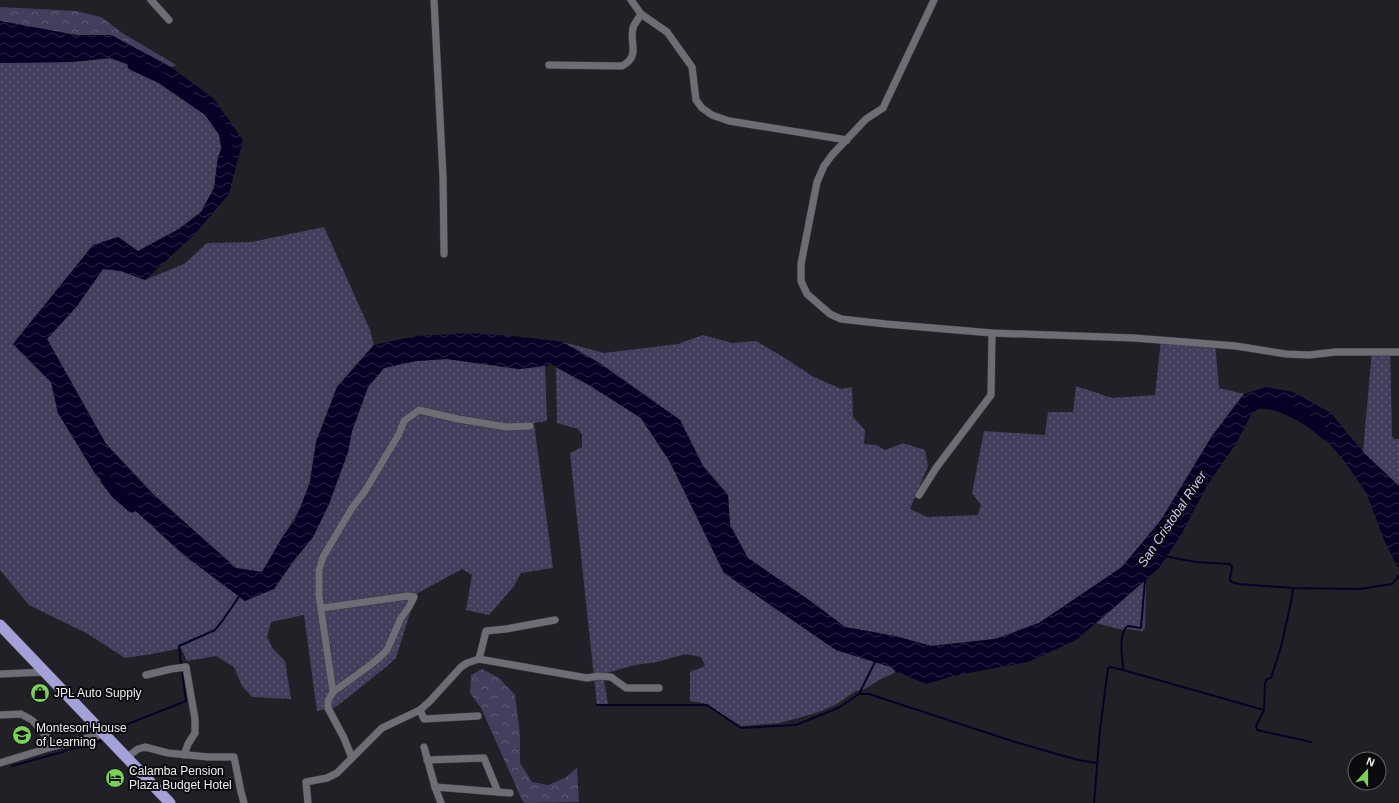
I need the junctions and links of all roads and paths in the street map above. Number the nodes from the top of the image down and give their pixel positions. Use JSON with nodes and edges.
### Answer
{"nodes":[{"id":1,"x":151,"y":0,"type":"edge"},
{"id":2,"x":434,"y":0,"type":"edge"},
{"id":3,"x":631,"y":0,"type":"edge"},
{"id":4,"x":934,"y":0,"type":"edge"},
{"id":5,"x":641,"y":14,"type":"junction"},
{"id":6,"x":169,"y":20,"type":"dead end"},
{"id":7,"x":549,"y":66,"type":"dead end"},
{"id":8,"x":847,"y":140,"type":"junction"},
{"id":9,"x":444,"y":254,"type":"dead end"},
{"id":10,"x":992,"y":333,"type":"junction"},
{"id":11,"x":1399,"y":352,"type":"edge"},
{"id":12,"x":530,"y":426,"type":"dead end"},
{"id":13,"x":919,"y":495,"type":"dead end"},
{"id":14,"x":322,"y":608,"type":"junction"},
{"id":15,"x":555,"y":620,"type":"dead end"},
{"id":16,"x":0,"y":625,"type":"edge"},
{"id":17,"x":479,"y":659,"type":"junction"},
{"id":18,"x":45,"y":672,"type":"junction"},
{"id":19,"x":0,"y":674,"type":"edge"},
{"id":20,"x":146,"y":675,"type":"dead end"},
{"id":21,"x":659,"y":688,"type":"dead end"},
{"id":22,"x":332,"y":692,"type":"junction"},
{"id":23,"x":420,"y":710,"type":"junction"},
{"id":24,"x":0,"y":715,"type":"edge"},
{"id":25,"x":478,"y":716,"type":"dead end"},
{"id":26,"x":104,"y":734,"type":"junction"},
{"id":27,"x":55,"y":746,"type":"junction"},
{"id":28,"x":424,"y":747,"type":"dead end"},
{"id":29,"x":184,"y":755,"type":"junction"},
{"id":30,"x":127,"y":757,"type":"junction"},
{"id":31,"x":352,"y":758,"type":"junction"},
{"id":32,"x":427,"y":760,"type":"junction"},
{"id":33,"x":0,"y":763,"type":"edge"},
{"id":34,"x":435,"y":787,"type":"junction"},
{"id":35,"x":498,"y":792,"type":"junction"},
{"id":36,"x":510,"y":792,"type":"dead end"},
{"id":37,"x":170,"y":803,"type":"edge"},
{"id":38,"x":244,"y":803,"type":"edge"},
{"id":39,"x":308,"y":803,"type":"edge"},
{"id":40,"x":441,"y":803,"type":"edge"}],
"edges":[{"from":1,"to":6,"type":"street"},
{"from":2,"to":9,"type":"street"},
{"from":3,"to":5,"type":"street"},
{"from":4,"to":8,"type":"street"},
{"from":5,"to":7,"type":"street"},
{"from":5,"to":8,"type":"street"},
{"from":8,"to":10,"type":"street"},
{"from":10,"to":11,"type":"street"},
{"from":10,"to":13,"type":"street"},
{"from":12,"to":14,"type":"street"},
{"from":14,"to":22,"type":"street"},
{"from":14,"to":22,"type":"street"},
{"from":15,"to":17,"type":"street"},
{"from":16,"to":18,"type":"highway"},
{"from":17,"to":21,"type":"street"},
{"from":17,"to":23,"type":"street"},
{"from":18,"to":19,"type":"street"},
{"from":18,"to":26,"type":"highway"},
{"from":20,"to":29,"type":"street"},
{"from":22,"to":31,"type":"street"},
{"from":23,"to":25,"type":"street"},
{"from":23,"to":31,"type":"street"},
{"from":24,"to":27,"type":"street"},
{"from":26,"to":27,"type":"street"},
{"from":26,"to":30,"type":"highway"},
{"from":27,"to":33,"type":"street"},
{"from":28,"to":32,"type":"street"},
{"from":29,"to":30,"type":"street"},
{"from":29,"to":38,"type":"street"},
{"from":30,"to":37,"type":"highway"},
{"from":31,"to":39,"type":"street"},
{"from":32,"to":34,"type":"street"},
{"from":32,"to":35,"type":"street"},
{"from":34,"to":35,"type":"street"},
{"from":34,"to":40,"type":"street"},
{"from":35,"to":36,"type":"street"}]}
